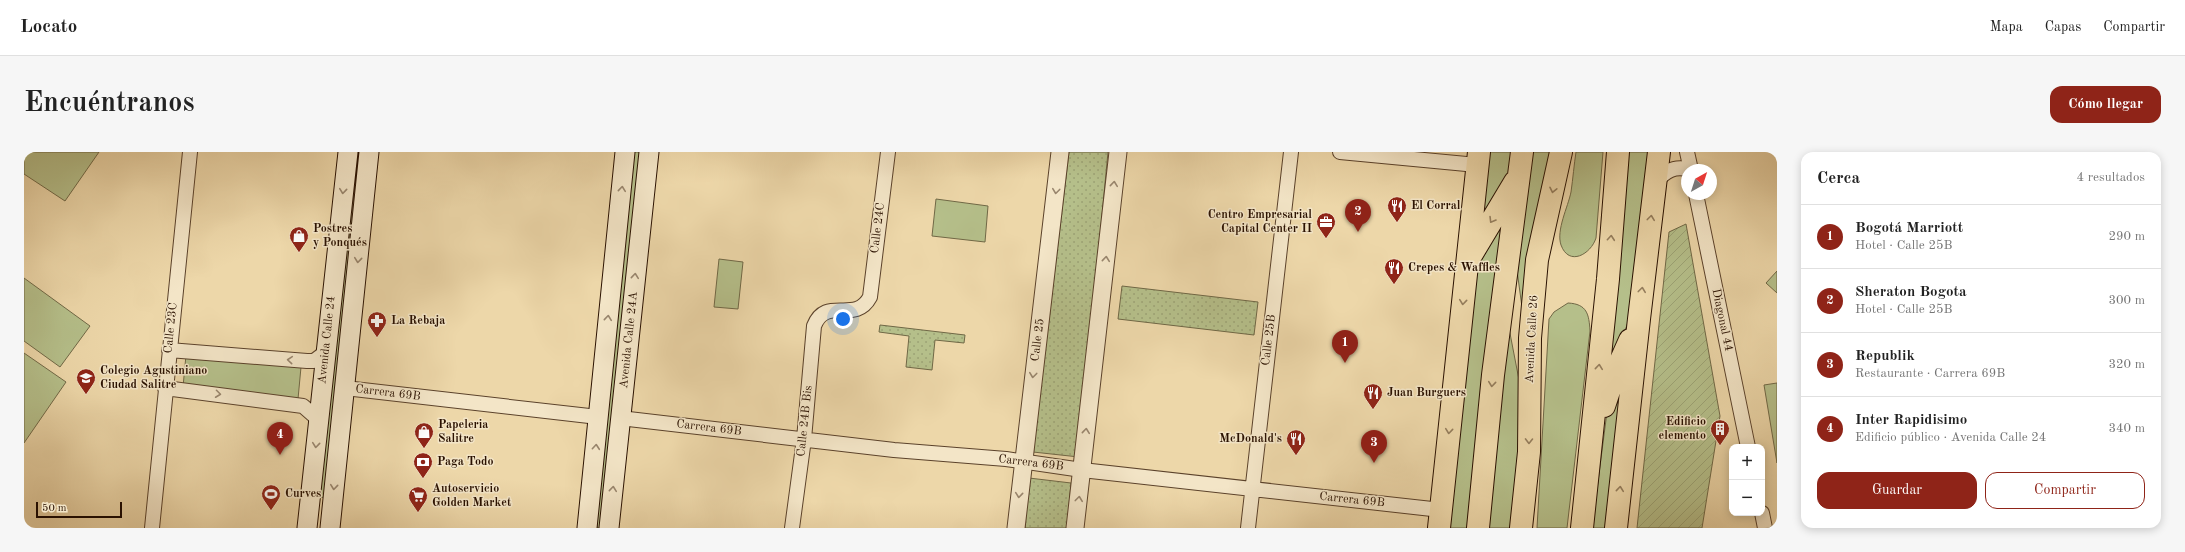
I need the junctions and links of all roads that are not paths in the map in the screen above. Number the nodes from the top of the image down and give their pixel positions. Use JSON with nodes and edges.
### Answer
{"nodes":[{"id":1,"x":190,"y":152,"type":"edge"},
{"id":2,"x":348,"y":152,"type":"edge"},
{"id":3,"x":369,"y":152,"type":"edge"},
{"id":4,"x":625,"y":152,"type":"edge"},
{"id":5,"x":648,"y":152,"type":"edge"},
{"id":6,"x":888,"y":152,"type":"edge"},
{"id":7,"x":1060,"y":152,"type":"edge"},
{"id":8,"x":1118,"y":152,"type":"edge"},
{"id":9,"x":1290,"y":152,"type":"edge"},
{"id":10,"x":1340,"y":152,"type":"edge"},
{"id":11,"x":1522,"y":152,"type":"edge"},
{"id":12,"x":1561,"y":152,"type":"edge"},
{"id":13,"x":1618,"y":152,"type":"edge"},
{"id":14,"x":1659,"y":152,"type":"edge"},
{"id":15,"x":1687,"y":152,"type":"edge"},
{"id":16,"x":1478,"y":158,"type":"edge"},
{"id":17,"x":1689,"y":164,"type":"edge"},
{"id":18,"x":1681,"y":170,"type":"edge"},
{"id":19,"x":1520,"y":174,"type":"junction"},
{"id":20,"x":1656,"y":182,"type":"junction"},
{"id":21,"x":1697,"y":200,"type":"edge"},
{"id":22,"x":1510,"y":244,"type":"junction"},
{"id":23,"x":1467,"y":263,"type":"junction"},
{"id":24,"x":820,"y":315,"type":"joint"},
{"id":25,"x":1639,"y":319,"type":"junction"},
{"id":26,"x":169,"y":350,"type":"junction"},
{"id":27,"x":326,"y":352,"type":"junction"},
{"id":28,"x":165,"y":388,"type":"junction"},
{"id":29,"x":345,"y":388,"type":"junction"},
{"id":30,"x":1529,"y":402,"type":"junction"},
{"id":31,"x":598,"y":417,"type":"junction"},
{"id":32,"x":620,"y":418,"type":"junction"},
{"id":33,"x":319,"y":420,"type":"junction"},
{"id":34,"x":804,"y":439,"type":"junction"},
{"id":35,"x":1747,"y":444,"type":"edge"},
{"id":36,"x":1023,"y":462,"type":"junction"},
{"id":37,"x":1082,"y":470,"type":"junction"},
{"id":38,"x":1588,"y":476,"type":"junction"},
{"id":39,"x":1252,"y":490,"type":"junction"},
{"id":40,"x":1763,"y":516,"type":"edge"},
{"id":41,"x":1440,"y":519,"type":"edge"},
{"id":42,"x":330,"y":527,"type":"edge"},
{"id":43,"x":152,"y":528,"type":"edge"},
{"id":44,"x":307,"y":528,"type":"edge"},
{"id":45,"x":588,"y":528,"type":"edge"},
{"id":46,"x":609,"y":528,"type":"edge"},
{"id":47,"x":792,"y":528,"type":"edge"},
{"id":48,"x":1016,"y":528,"type":"edge"},
{"id":49,"x":1075,"y":528,"type":"edge"},
{"id":50,"x":1248,"y":528,"type":"edge"},
{"id":51,"x":1478,"y":528,"type":"edge"},
{"id":52,"x":1521,"y":528,"type":"edge"},
{"id":53,"x":1582,"y":528,"type":"edge"},
{"id":54,"x":1616,"y":528,"type":"edge"},
{"id":55,"x":1765,"y":528,"type":"edge"}],
"edges":[{"from":1,"to":26,"type":"street","name":"Calle 23C"},
{"from":2,"to":27,"type":"main road","name":"Avenida Calle 24","one_way":true},
{"from":3,"to":29,"type":"main road","name":"Avenida Calle 24","one_way":true},
{"from":31,"to":4,"type":"main road","name":"Avenida Calle 24A","one_way":true},
{"from":32,"to":5,"type":"main road","name":"Avenida Calle 24A","one_way":true},
{"from":6,"to":24,"type":"street","name":"Calle 24C"},
{"from":7,"to":36,"type":"street","name":"Calle 25","one_way":true},
{"from":37,"to":8,"type":"street","one_way":true},
{"from":9,"to":39,"type":"street","name":"Calle 25B"},
{"from":10,"to":16,"type":"street"},
{"from":11,"to":19,"type":"main road"},
{"from":12,"to":30,"type":"main road","name":"Avenida Calle 26","one_way":true},
{"from":38,"to":13,"type":"main road","one_way":true},
{"from":14,"to":20,"type":"main road"},
{"from":15,"to":17,"type":"street"},
{"from":16,"to":23,"type":"main road"},
{"from":18,"to":20,"type":"street"},
{"from":19,"to":22,"type":"main road"},
{"from":19,"to":23,"type":"main road","one_way":true},
{"from":25,"to":20,"type":"main road","one_way":true},
{"from":21,"to":35,"type":"street","name":"Diagonal 44"},
{"from":22,"to":30,"type":"main road"},
{"from":22,"to":51,"type":"main road","one_way":true},
{"from":23,"to":41,"type":"main road","one_way":true},
{"from":24,"to":34,"type":"street","name":"Calle 24B Bis"},
{"from":25,"to":38,"type":"main road"},
{"from":54,"to":25,"type":"main road","one_way":true},
{"from":27,"to":26,"type":"street","one_way":true},
{"from":26,"to":28,"type":"street","name":"Calle 23C"},
{"from":27,"to":33,"type":"main road","name":"Avenida Calle 24"},
{"from":28,"to":33,"type":"street","one_way":true},
{"from":28,"to":43,"type":"street","name":"Calle 23C"},
{"from":29,"to":31,"type":"street","name":"Carrera 69B"},
{"from":29,"to":42,"type":"main road","name":"Avenida Calle 24","one_way":true},
{"from":30,"to":52,"type":"main road","name":"Avenida Calle 26","one_way":true},
{"from":45,"to":31,"type":"main road","name":"Avenida Calle 24A","one_way":true},
{"from":32,"to":34,"type":"street","name":"Carrera 69B"},
{"from":46,"to":32,"type":"main road","name":"Avenida Calle 24A","one_way":true},
{"from":33,"to":44,"type":"main road","name":"Avenida Calle 24","one_way":true},
{"from":34,"to":36,"type":"street","name":"Carrera 69B"},
{"from":34,"to":47,"type":"street","name":"Calle 24B Bis"},
{"from":36,"to":37,"type":"street","name":"Carrera 69B"},
{"from":36,"to":48,"type":"street","name":"Calle 25","one_way":true},
{"from":37,"to":39,"type":"street","name":"Carrera 69B"},
{"from":49,"to":37,"type":"street","one_way":true},
{"from":38,"to":53,"type":"main road"},
{"from":39,"to":41,"type":"street","name":"Carrera 69B"},
{"from":39,"to":50,"type":"street","name":"Calle 25B"},
{"from":40,"to":55,"type":"street"}]}
